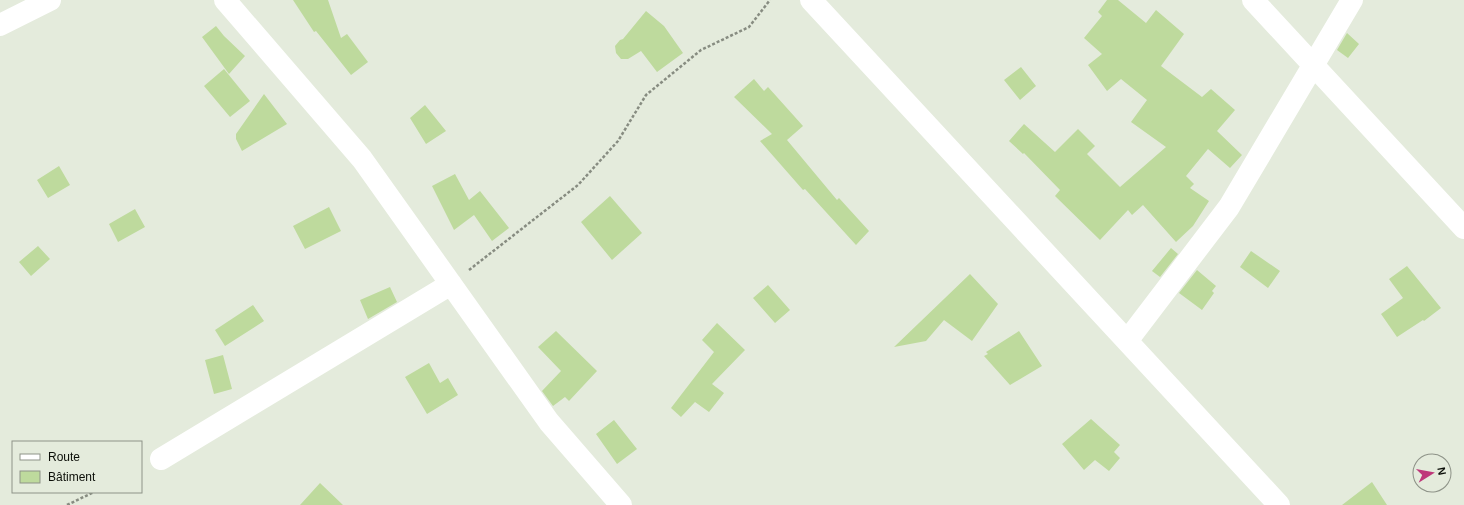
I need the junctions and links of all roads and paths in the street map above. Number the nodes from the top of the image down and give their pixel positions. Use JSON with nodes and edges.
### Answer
{"nodes":[{"id":1,"x":50,"y":0,"type":"edge"},
{"id":2,"x":224,"y":0,"type":"edge"},
{"id":3,"x":770,"y":0,"type":"edge"},
{"id":4,"x":811,"y":0,"type":"edge"},
{"id":5,"x":1252,"y":0,"type":"edge"},
{"id":6,"x":1352,"y":0,"type":"edge"},
{"id":7,"x":0,"y":25,"type":"edge"},
{"id":8,"x":1313,"y":64,"type":"junction"},
{"id":9,"x":1464,"y":228,"type":"edge"},
{"id":10,"x":451,"y":284,"type":"junction"},
{"id":11,"x":1126,"y":340,"type":"junction"},
{"id":12,"x":161,"y":459,"type":"dead end"},
{"id":13,"x":92,"y":493,"type":"edge"},
{"id":14,"x":67,"y":505,"type":"edge"},
{"id":15,"x":621,"y":505,"type":"edge"},
{"id":16,"x":1279,"y":505,"type":"edge"}],
"edges":[{"from":1,"to":7,"type":"street"},
{"from":2,"to":10,"type":"street"},
{"from":3,"to":10,"type":"path"},
{"from":4,"to":11,"type":"street"},
{"from":5,"to":8,"type":"street"},
{"from":6,"to":8,"type":"street"},
{"from":8,"to":9,"type":"street"},
{"from":8,"to":11,"type":"street"},
{"from":10,"to":12,"type":"street"},
{"from":10,"to":15,"type":"street"},
{"from":11,"to":16,"type":"street"},
{"from":13,"to":14,"type":"path"}]}
